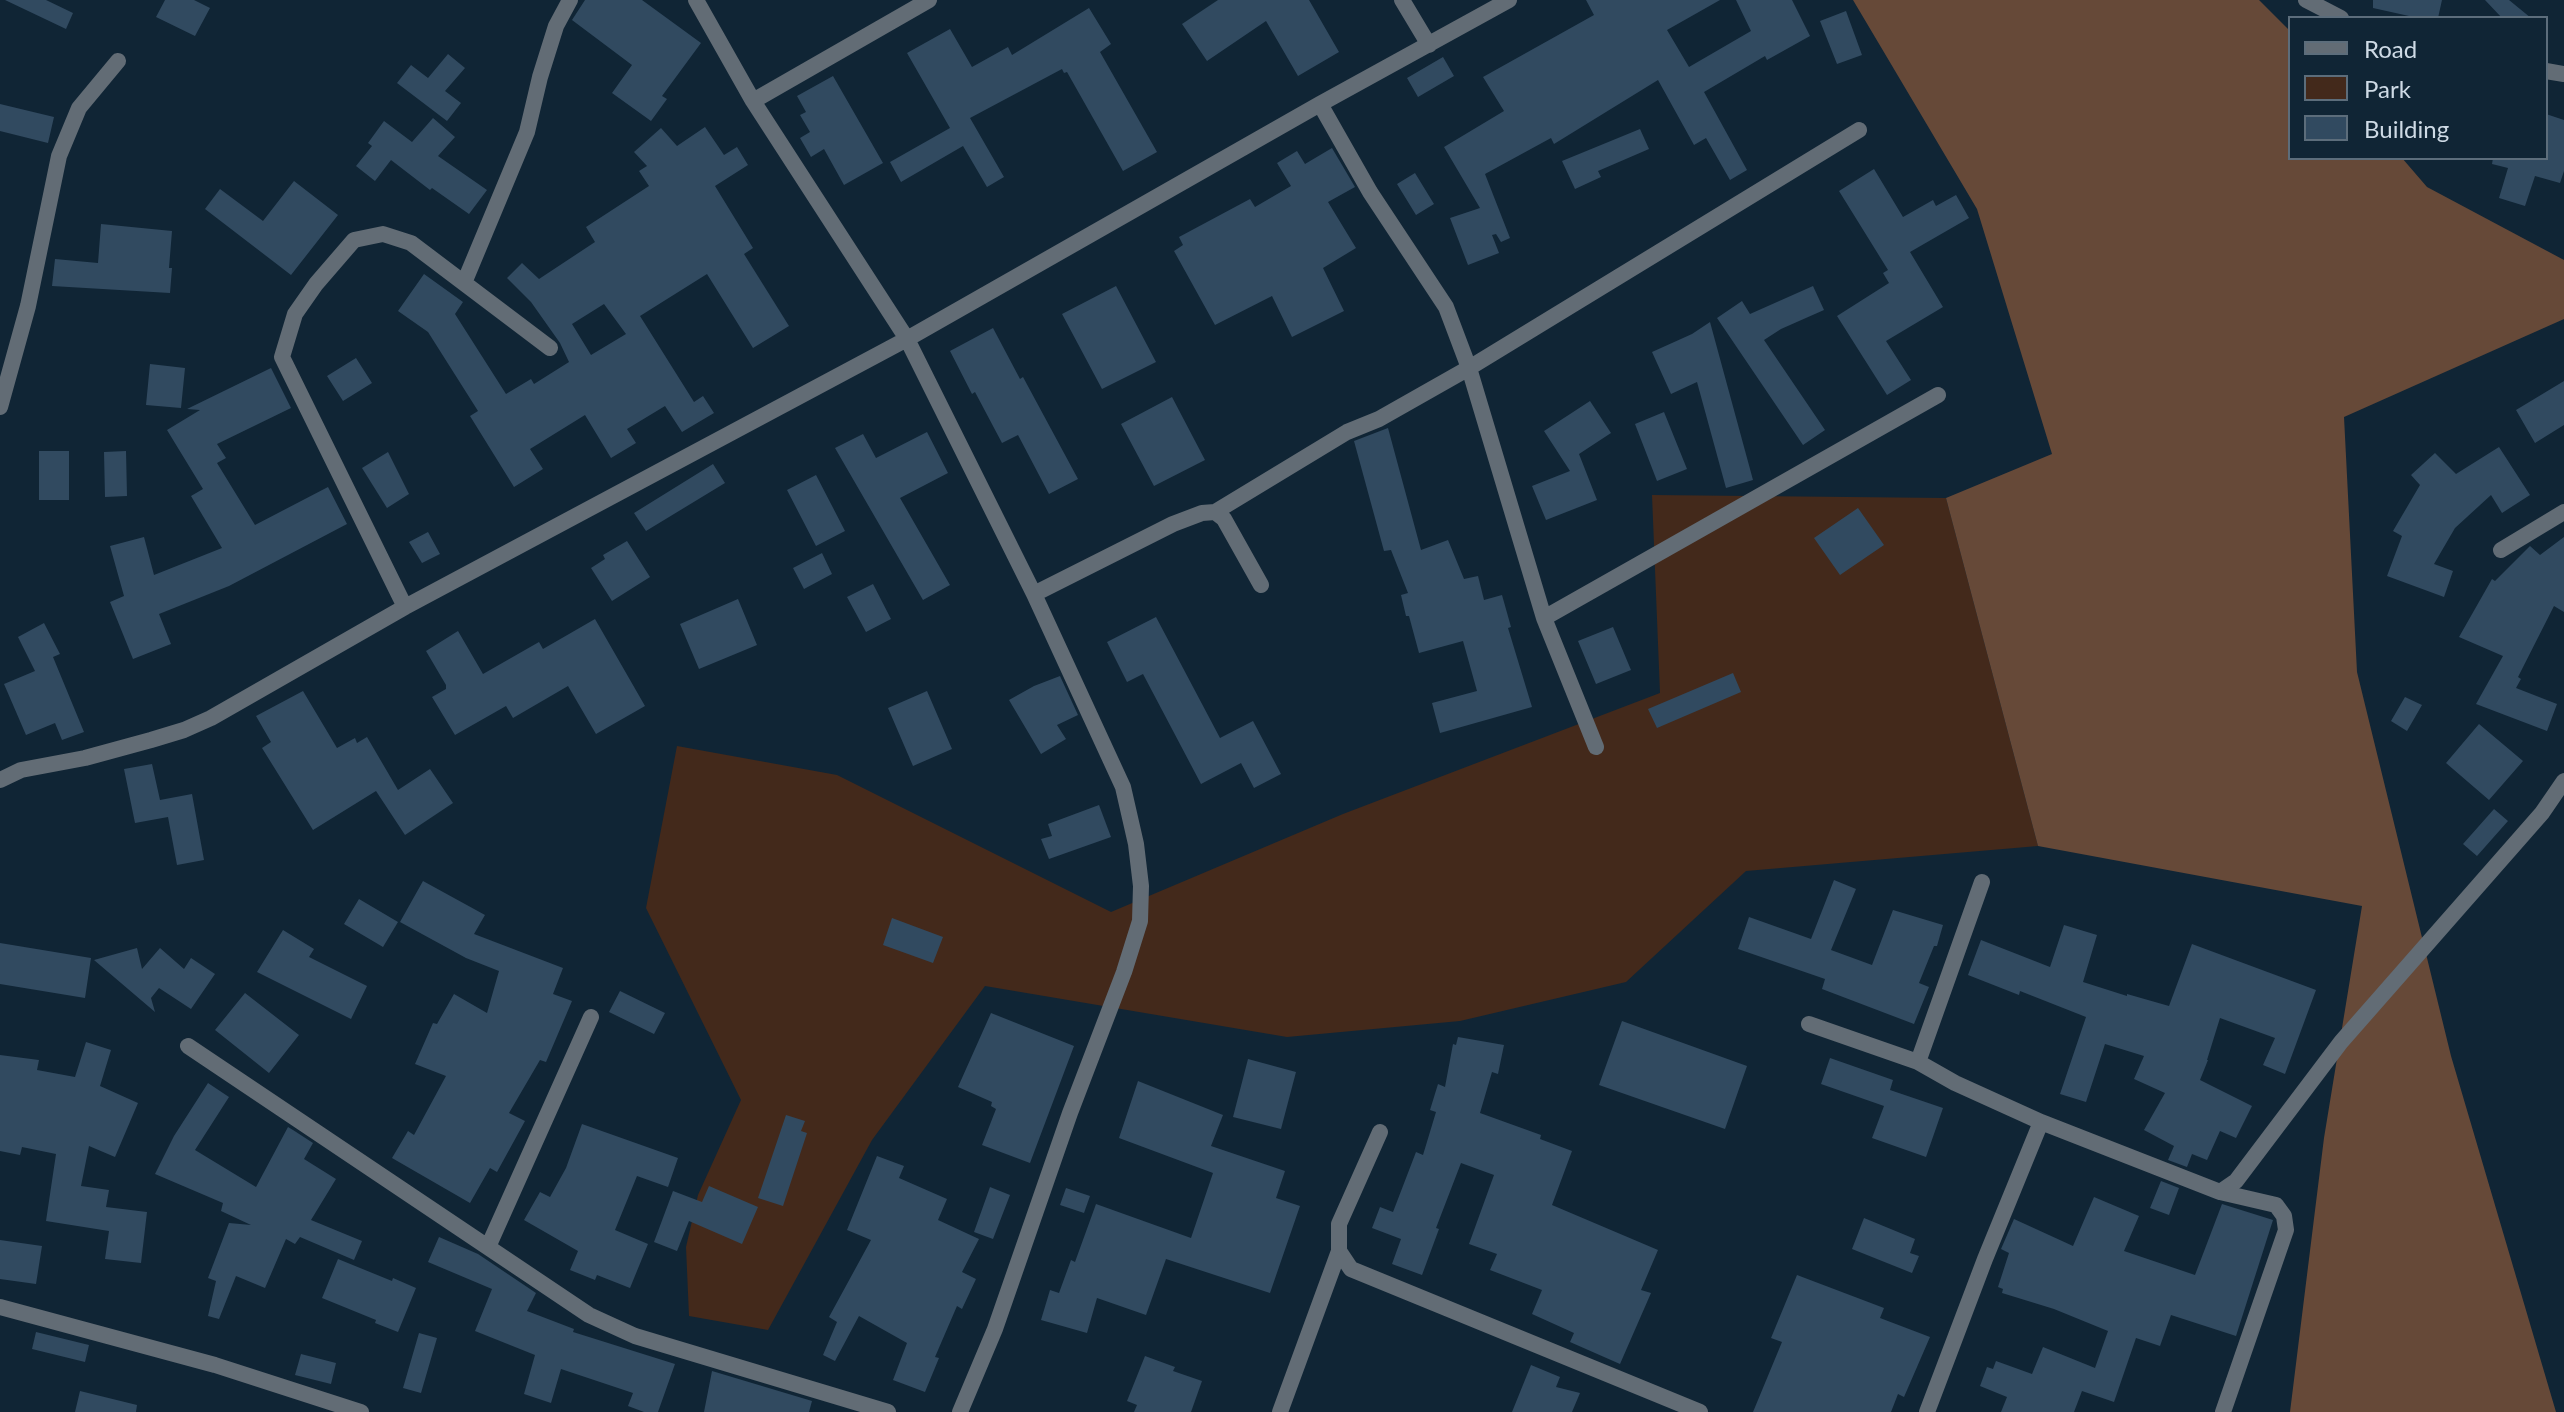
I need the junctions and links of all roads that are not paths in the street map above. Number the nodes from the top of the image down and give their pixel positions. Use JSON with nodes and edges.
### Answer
{"nodes":[{"id":1,"x":570,"y":0,"type":"edge"},
{"id":2,"x":696,"y":0,"type":"edge"},
{"id":3,"x":929,"y":0,"type":"edge"},
{"id":4,"x":1402,"y":0,"type":"edge"},
{"id":5,"x":1509,"y":0,"type":"edge"},
{"id":6,"x":2306,"y":0,"type":"edge"},
{"id":7,"x":2337,"y":16,"type":"edge"},
{"id":8,"x":1429,"y":45,"type":"junction"},
{"id":9,"x":118,"y":61,"type":"dead end"},
{"id":10,"x":753,"y":101,"type":"junction"},
{"id":11,"x":1320,"y":104,"type":"junction"},
{"id":12,"x":1859,"y":130,"type":"dead end"},
{"id":13,"x":464,"y":283,"type":"junction"},
{"id":14,"x":907,"y":339,"type":"junction"},
{"id":15,"x":550,"y":348,"type":"dead end"},
{"id":16,"x":1469,"y":368,"type":"junction"},
{"id":17,"x":1938,"y":395,"type":"dead end"},
{"id":18,"x":0,"y":407,"type":"edge"},
{"id":19,"x":1215,"y":512,"type":"junction"},
{"id":20,"x":2564,"y":512,"type":"edge"},
{"id":21,"x":2501,"y":550,"type":"dead end"},
{"id":22,"x":1261,"y":585,"type":"dead end"},
{"id":23,"x":1034,"y":594,"type":"junction"},
{"id":24,"x":405,"y":607,"type":"junction"},
{"id":25,"x":1544,"y":618,"type":"junction"},
{"id":26,"x":1596,"y":747,"type":"dead end"},
{"id":27,"x":0,"y":780,"type":"edge"},
{"id":28,"x":2564,"y":781,"type":"edge"},
{"id":29,"x":1982,"y":882,"type":"dead end"},
{"id":30,"x":591,"y":1017,"type":"dead end"},
{"id":31,"x":1809,"y":1024,"type":"dead end"},
{"id":32,"x":188,"y":1046,"type":"dead end"},
{"id":33,"x":1918,"y":1062,"type":"junction"},
{"id":34,"x":2041,"y":1122,"type":"junction"},
{"id":35,"x":1380,"y":1132,"type":"dead end"},
{"id":36,"x":2220,"y":1192,"type":"junction"},
{"id":37,"x":488,"y":1247,"type":"junction"},
{"id":38,"x":1339,"y":1251,"type":"junction"},
{"id":39,"x":0,"y":1307,"type":"edge"},
{"id":40,"x":361,"y":1412,"type":"edge"},
{"id":41,"x":888,"y":1412,"type":"edge"},
{"id":42,"x":960,"y":1412,"type":"edge"},
{"id":43,"x":1280,"y":1412,"type":"edge"},
{"id":44,"x":1700,"y":1412,"type":"edge"},
{"id":45,"x":1927,"y":1412,"type":"edge"},
{"id":46,"x":2223,"y":1412,"type":"edge"}],
"edges":[{"from":1,"to":13,"type":"street"},
{"from":2,"to":10,"type":"street"},
{"from":3,"to":10,"type":"street"},
{"from":4,"to":8,"type":"street"},
{"from":5,"to":8,"type":"street"},
{"from":6,"to":7,"type":"street"},
{"from":8,"to":11,"type":"street"},
{"from":9,"to":18,"type":"street"},
{"from":10,"to":14,"type":"street"},
{"from":11,"to":14,"type":"street"},
{"from":11,"to":16,"type":"street"},
{"from":12,"to":16,"type":"street"},
{"from":13,"to":15,"type":"street"},
{"from":13,"to":24,"type":"street"},
{"from":14,"to":23,"type":"street"},
{"from":14,"to":24,"type":"street"},
{"from":16,"to":19,"type":"street"},
{"from":16,"to":25,"type":"street"},
{"from":17,"to":25,"type":"street"},
{"from":19,"to":22,"type":"street"},
{"from":19,"to":23,"type":"street"},
{"from":20,"to":21,"type":"street"},
{"from":23,"to":42,"type":"street"},
{"from":24,"to":27,"type":"street"},
{"from":25,"to":26,"type":"street"},
{"from":28,"to":36,"type":"street"},
{"from":29,"to":33,"type":"street"},
{"from":30,"to":37,"type":"street"},
{"from":31,"to":33,"type":"street"},
{"from":32,"to":37,"type":"street"},
{"from":33,"to":34,"type":"street"},
{"from":34,"to":36,"type":"street"},
{"from":34,"to":45,"type":"street"},
{"from":35,"to":38,"type":"street"},
{"from":36,"to":46,"type":"street"},
{"from":37,"to":41,"type":"street"},
{"from":38,"to":43,"type":"street"},
{"from":38,"to":44,"type":"street"},
{"from":39,"to":40,"type":"street"}]}
